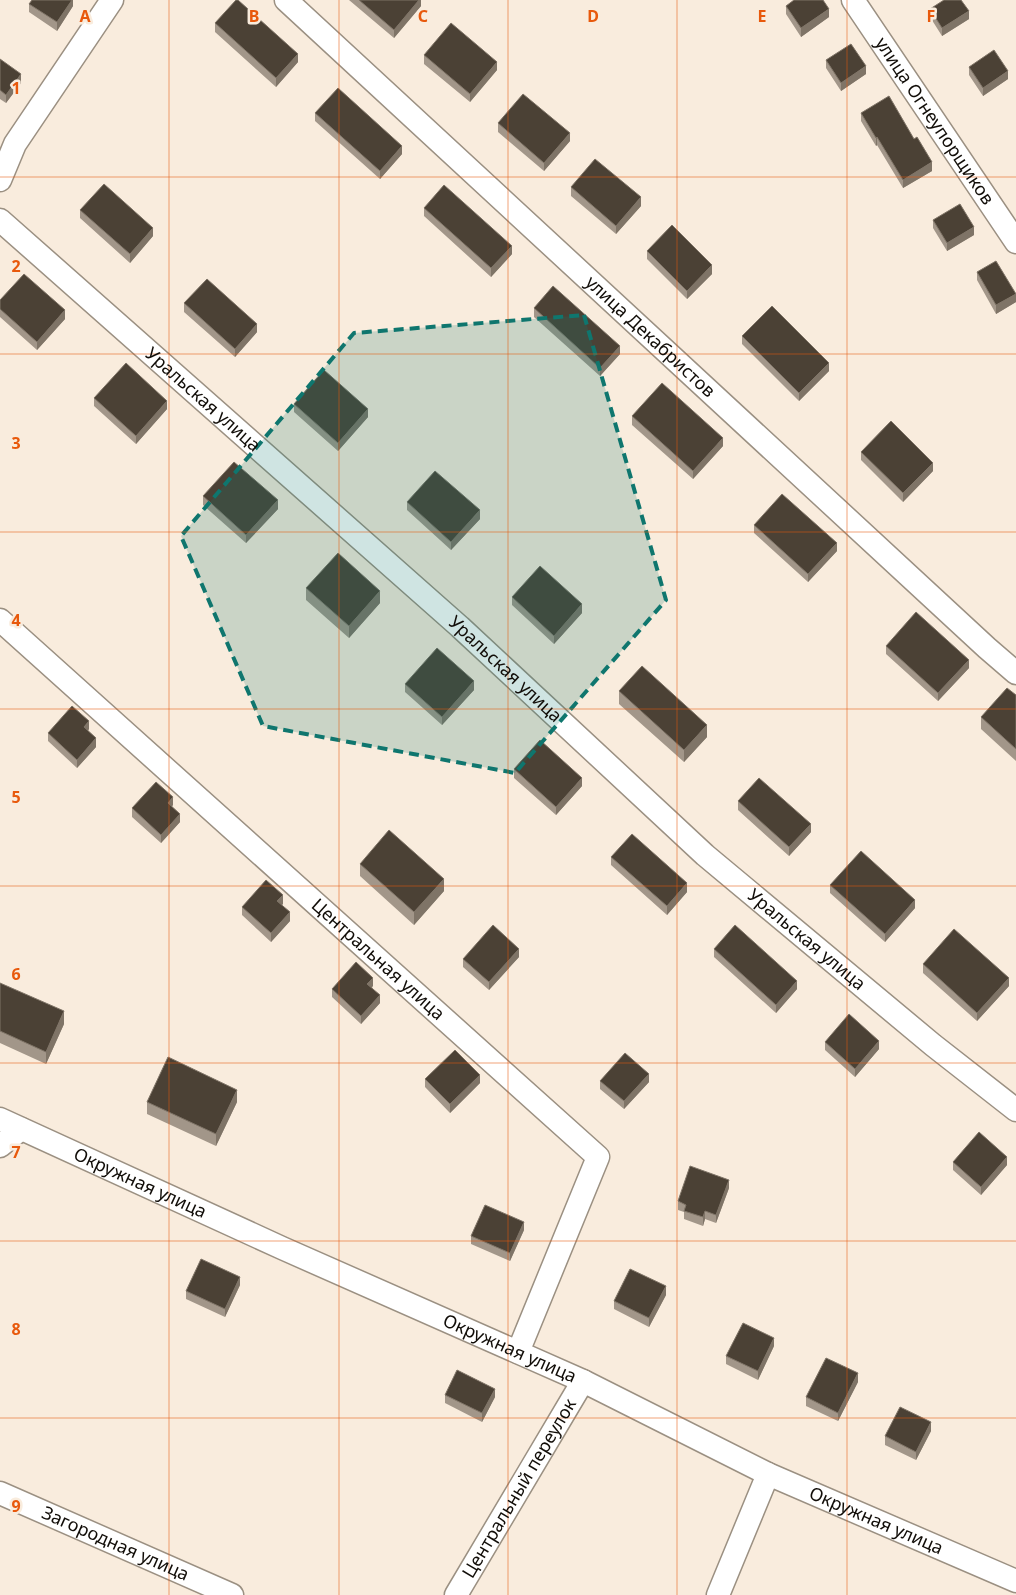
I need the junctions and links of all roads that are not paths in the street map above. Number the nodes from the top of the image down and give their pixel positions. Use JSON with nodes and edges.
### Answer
{"nodes":[{"id":1,"x":112,"y":0,"type":"edge"},
{"id":2,"x":286,"y":0,"type":"edge"},
{"id":3,"x":853,"y":0,"type":"edge"},
{"id":4,"x":0,"y":180,"type":"edge"},
{"id":5,"x":0,"y":220,"type":"edge"},
{"id":6,"x":1016,"y":242,"type":"edge"},
{"id":7,"x":0,"y":620,"type":"edge"},
{"id":8,"x":1016,"y":673,"type":"edge"},
{"id":9,"x":1016,"y":1110,"type":"edge"},
{"id":10,"x":0,"y":1119,"type":"edge"},
{"id":11,"x":21,"y":1129,"type":"junction"},
{"id":12,"x":0,"y":1146,"type":"edge"},
{"id":13,"x":518,"y":1352,"type":"junction"},
{"id":14,"x":583,"y":1381,"type":"junction"},
{"id":15,"x":768,"y":1474,"type":"junction"},
{"id":16,"x":0,"y":1493,"type":"edge"},
{"id":17,"x":1016,"y":1581,"type":"edge"},
{"id":18,"x":232,"y":1595,"type":"edge"},
{"id":19,"x":456,"y":1595,"type":"edge"},
{"id":20,"x":718,"y":1595,"type":"edge"}],
"edges":[{"from":1,"to":4,"type":"street"},
{"from":2,"to":8,"type":"street","name":"улица Декабристов"},
{"from":3,"to":6,"type":"street","name":"улица Огнеупорщиков"},
{"from":5,"to":9,"type":"street","name":"Уральская улица"},
{"from":7,"to":13,"type":"street","name":"Центральная улица"},
{"from":10,"to":11,"type":"street","name":"Окружная улица"},
{"from":11,"to":12,"type":"street"},
{"from":11,"to":13,"type":"street","name":"Окружная улица"},
{"from":13,"to":14,"type":"street","name":"Окружная улица"},
{"from":14,"to":15,"type":"street","name":"Окружная улица"},
{"from":14,"to":19,"type":"street","name":"Центральный переулок"},
{"from":15,"to":17,"type":"street","name":"Окружная улица"},
{"from":15,"to":20,"type":"street"},
{"from":16,"to":18,"type":"street","name":"Загородная улица"}]}
